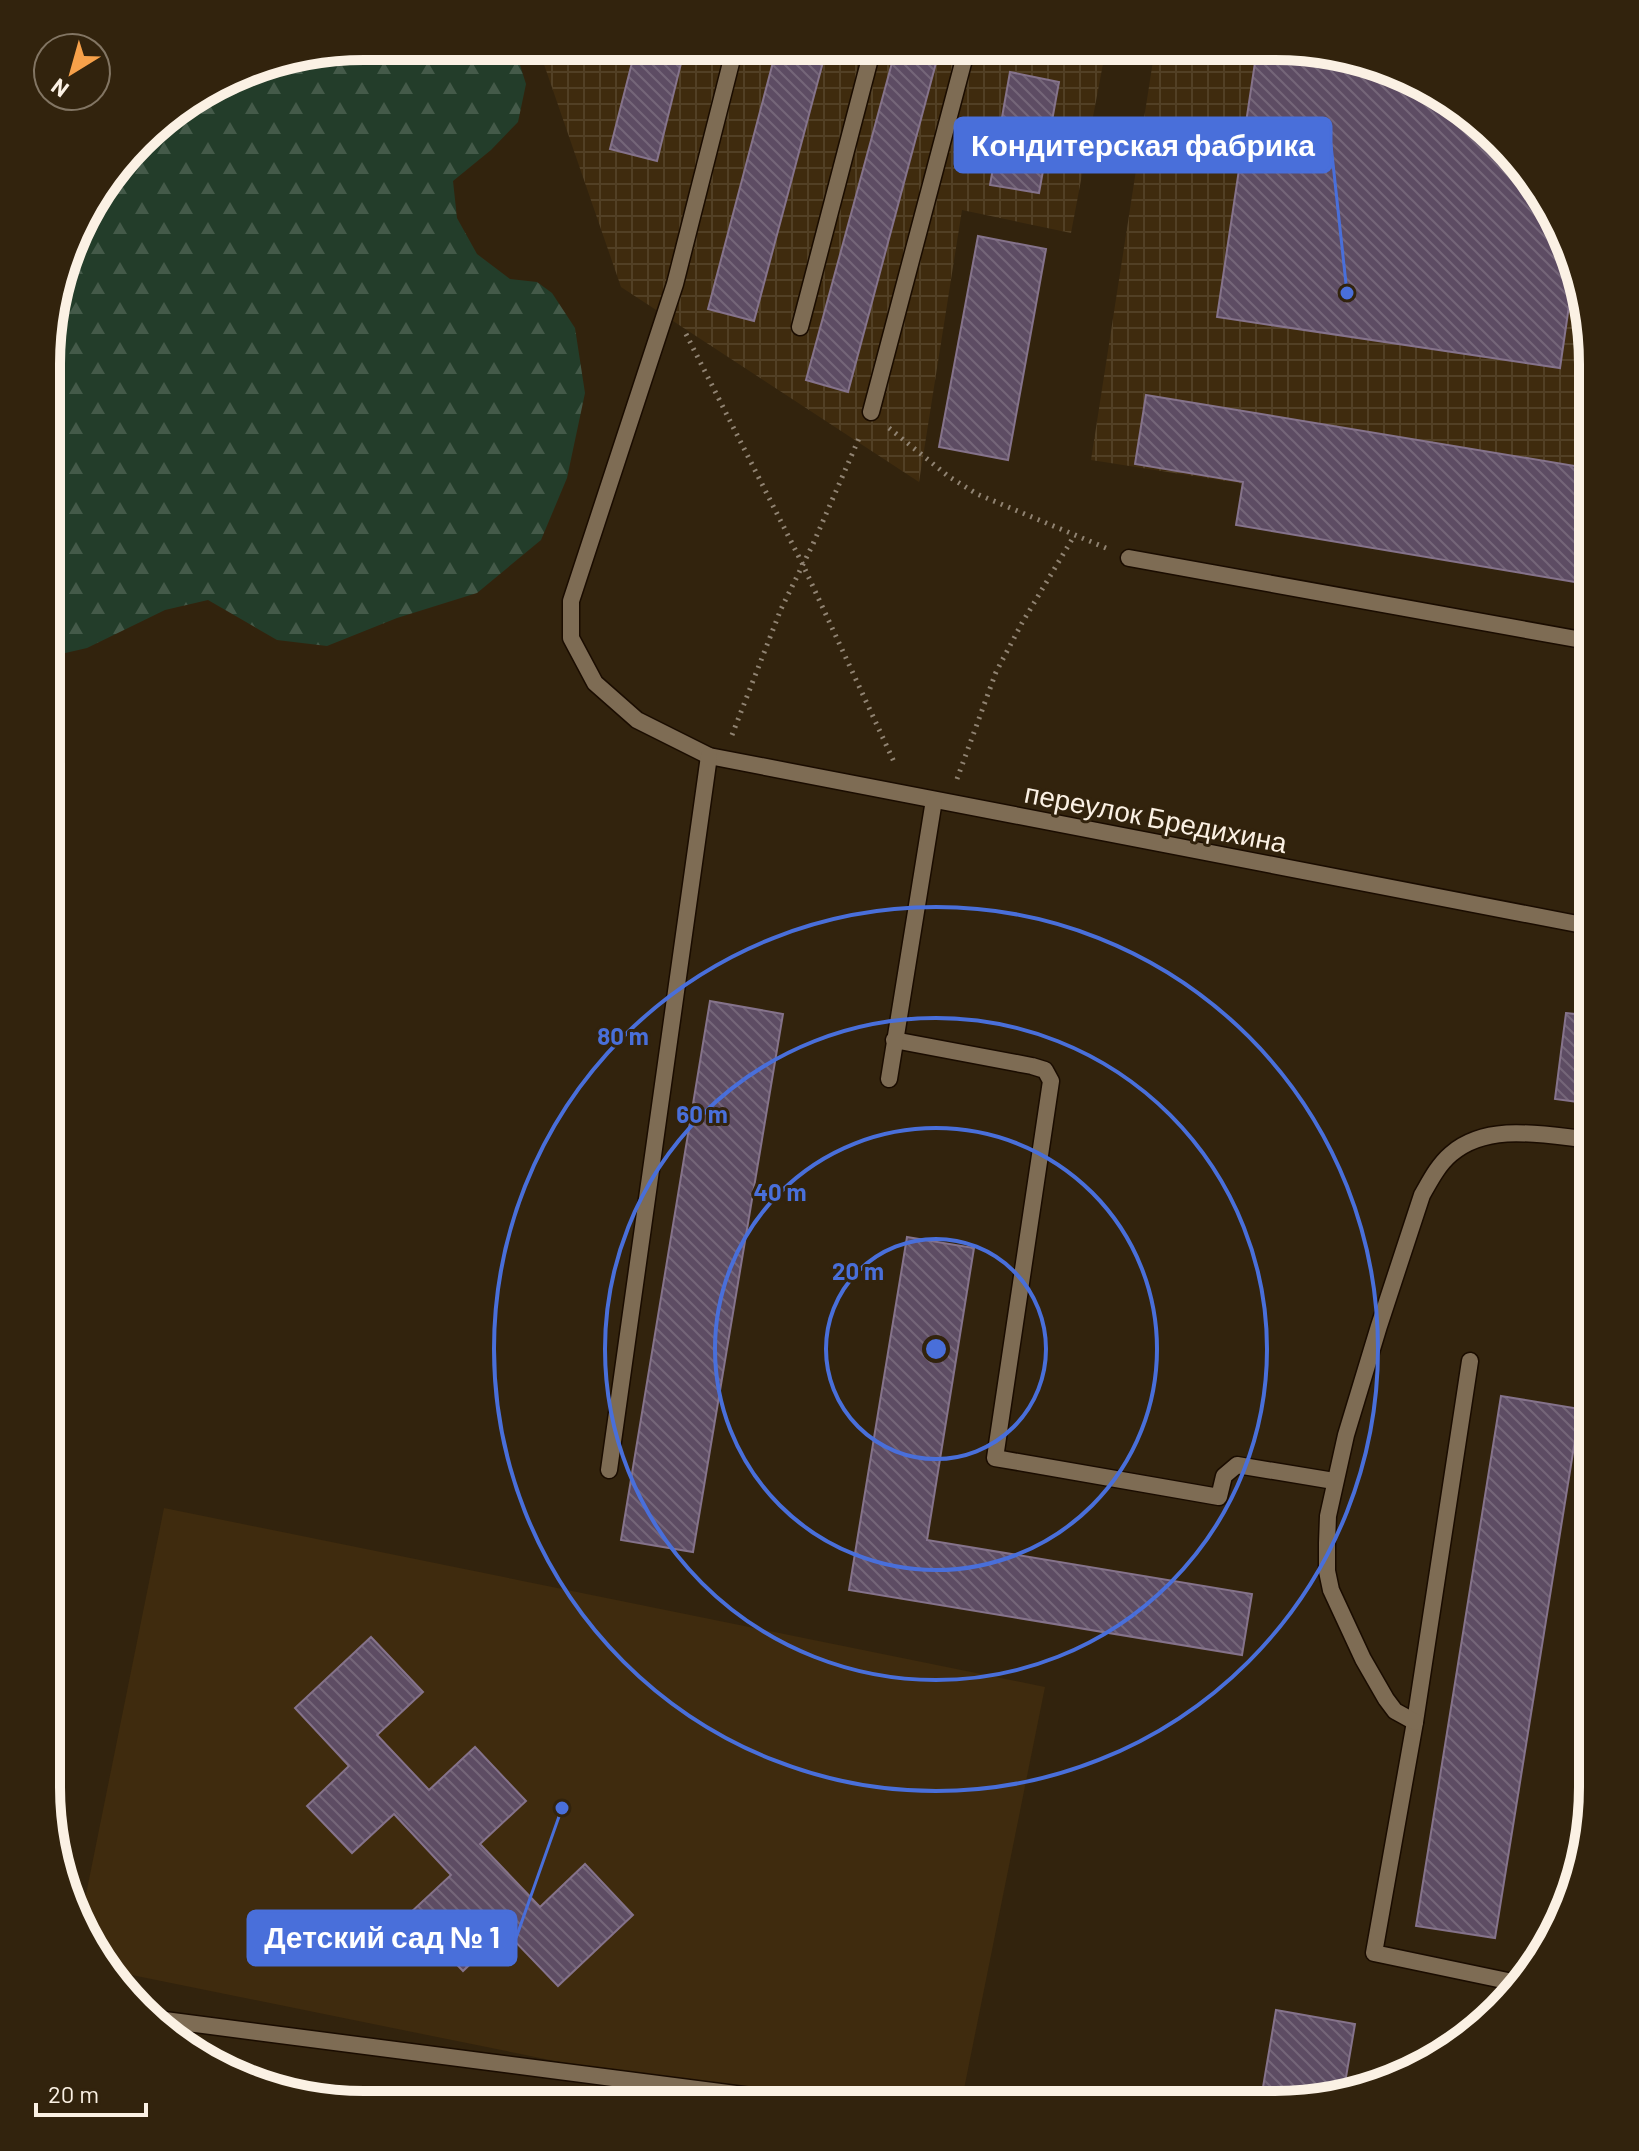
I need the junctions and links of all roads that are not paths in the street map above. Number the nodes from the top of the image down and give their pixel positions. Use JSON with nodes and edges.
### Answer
{"nodes":[{"id":1,"x":732,"y":60,"type":"edge"},
{"id":2,"x":870,"y":60,"type":"edge"},
{"id":3,"x":964,"y":60,"type":"edge"},
{"id":4,"x":800,"y":327,"type":"dead end"},
{"id":5,"x":871,"y":412,"type":"road end"},
{"id":6,"x":1129,"y":558,"type":"road end"},
{"id":7,"x":1579,"y":639,"type":"edge"},
{"id":8,"x":716,"y":757,"type":"junction"},
{"id":9,"x":941,"y":802,"type":"junction"},
{"id":10,"x":1579,"y":924,"type":"edge"},
{"id":11,"x":894,"y":1040,"type":"junction"},
{"id":12,"x":889,"y":1079,"type":"dead end"},
{"id":13,"x":1579,"y":1139,"type":"edge"},
{"id":14,"x":1470,"y":1361,"type":"dead end"},
{"id":15,"x":609,"y":1470,"type":"dead end"},
{"id":16,"x":1334,"y":1481,"type":"junction"},
{"id":17,"x":1415,"y":1722,"type":"junction"},
{"id":18,"x":1509,"y":1981,"type":"edge"},
{"id":19,"x":169,"y":2021,"type":"edge"},
{"id":20,"x":713,"y":2091,"type":"edge"}],
"edges":[{"from":1,"to":8,"type":"lane","name":"переулок Бредихина"},
{"from":2,"to":4,"type":"lane"},
{"from":3,"to":5,"type":"lane"},
{"from":6,"to":7,"type":"lane"},
{"from":8,"to":9,"type":"lane","name":"переулок Бредихина"},
{"from":8,"to":15,"type":"lane"},
{"from":9,"to":10,"type":"lane","name":"переулок Бредихина"},
{"from":9,"to":11,"type":"lane"},
{"from":11,"to":12,"type":"lane"},
{"from":11,"to":16,"type":"lane"},
{"from":13,"to":16,"type":"lane"},
{"from":14,"to":17,"type":"lane"},
{"from":16,"to":17,"type":"lane"},
{"from":17,"to":18,"type":"lane"},
{"from":19,"to":20,"type":"lane"}]}
